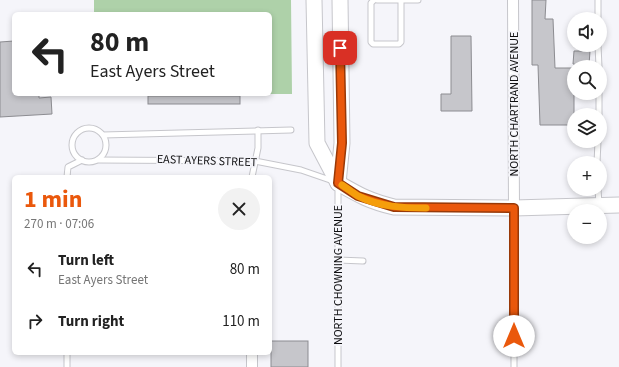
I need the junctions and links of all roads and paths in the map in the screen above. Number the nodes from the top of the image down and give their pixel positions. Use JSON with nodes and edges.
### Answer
{"nodes":[{"id":1,"x":314,"y":0,"type":"edge"},
{"id":2,"x":340,"y":0,"type":"edge"},
{"id":3,"x":374,"y":0,"type":"edge"},
{"id":4,"x":377,"y":0,"type":"edge"},
{"id":5,"x":418,"y":0,"type":"edge"},
{"id":6,"x":513,"y":0,"type":"edge"},
{"id":7,"x":598,"y":0,"type":"edge"},
{"id":8,"x":401,"y":1,"type":"edge"},
{"id":9,"x":598,"y":12,"type":"edge"},
{"id":10,"x":258,"y":130,"type":"junction"},
{"id":11,"x":291,"y":130,"type":"dead end"},
{"id":12,"x":103,"y":135,"type":"junction"},
{"id":13,"x":82,"y":160,"type":"junction"},
{"id":14,"x":98,"y":160,"type":"junction"},
{"id":15,"x":256,"y":161,"type":"junction"},
{"id":16,"x":67,"y":175,"type":"edge"},
{"id":17,"x":252,"y":175,"type":"edge"},
{"id":18,"x":338,"y":183,"type":"junction"},
{"id":19,"x":619,"y":205,"type":"edge"},
{"id":20,"x":607,"y":206,"type":"edge"},
{"id":21,"x":567,"y":207,"type":"edge"},
{"id":22,"x":514,"y":208,"type":"junction"},
{"id":23,"x":338,"y":260,"type":"junction"},
{"id":24,"x":363,"y":261,"type":"dead end"},
{"id":25,"x":67,"y":355,"type":"edge"},
{"id":26,"x":252,"y":355,"type":"edge"},
{"id":27,"x":67,"y":367,"type":"edge"},
{"id":28,"x":252,"y":367,"type":"edge"},
{"id":29,"x":338,"y":367,"type":"edge"},
{"id":30,"x":514,"y":367,"type":"edge"}],
"edges":[{"from":1,"to":18,"type":"street","name":"NORTH CHOWNING AVENUE"},
{"from":2,"to":18,"type":"street","name":"NORTH CHOWNING AVENUE"},
{"from":3,"to":8,"type":"lane"},
{"from":4,"to":8,"type":"lane"},
{"from":5,"to":8,"type":"lane"},
{"from":6,"to":22,"type":"street","name":"NORTH CHARTRAND AVENUE"},
{"from":7,"to":9,"type":"lane"},
{"from":10,"to":11,"type":"lane"},
{"from":10,"to":12,"type":"lane"},
{"from":10,"to":15,"type":"lane"},
{"from":12,"to":13,"type":"lane"},
{"from":12,"to":14,"type":"lane"},
{"from":13,"to":14,"type":"lane"},
{"from":13,"to":16,"type":"lane"},
{"from":14,"to":15,"type":"lane","name":"EAST AYERS STREET"},
{"from":15,"to":17,"type":"lane"},
{"from":15,"to":18,"type":"lane","name":"EAST AYERS STREET"},
{"from":18,"to":22,"type":"street","name":"EAST AYERS STREET"},
{"from":18,"to":23,"type":"lane","name":"NORTH CHOWNING AVENUE"},
{"from":19,"to":20,"type":"street","name":"EAST AYERS STREET"},
{"from":21,"to":22,"type":"street","name":"EAST AYERS STREET"},
{"from":22,"to":30,"type":"lane"},
{"from":23,"to":24,"type":"lane"},
{"from":23,"to":29,"type":"lane","name":"NORTH CHOWNING AVENUE"},
{"from":25,"to":27,"type":"lane"},
{"from":26,"to":28,"type":"street"}]}
